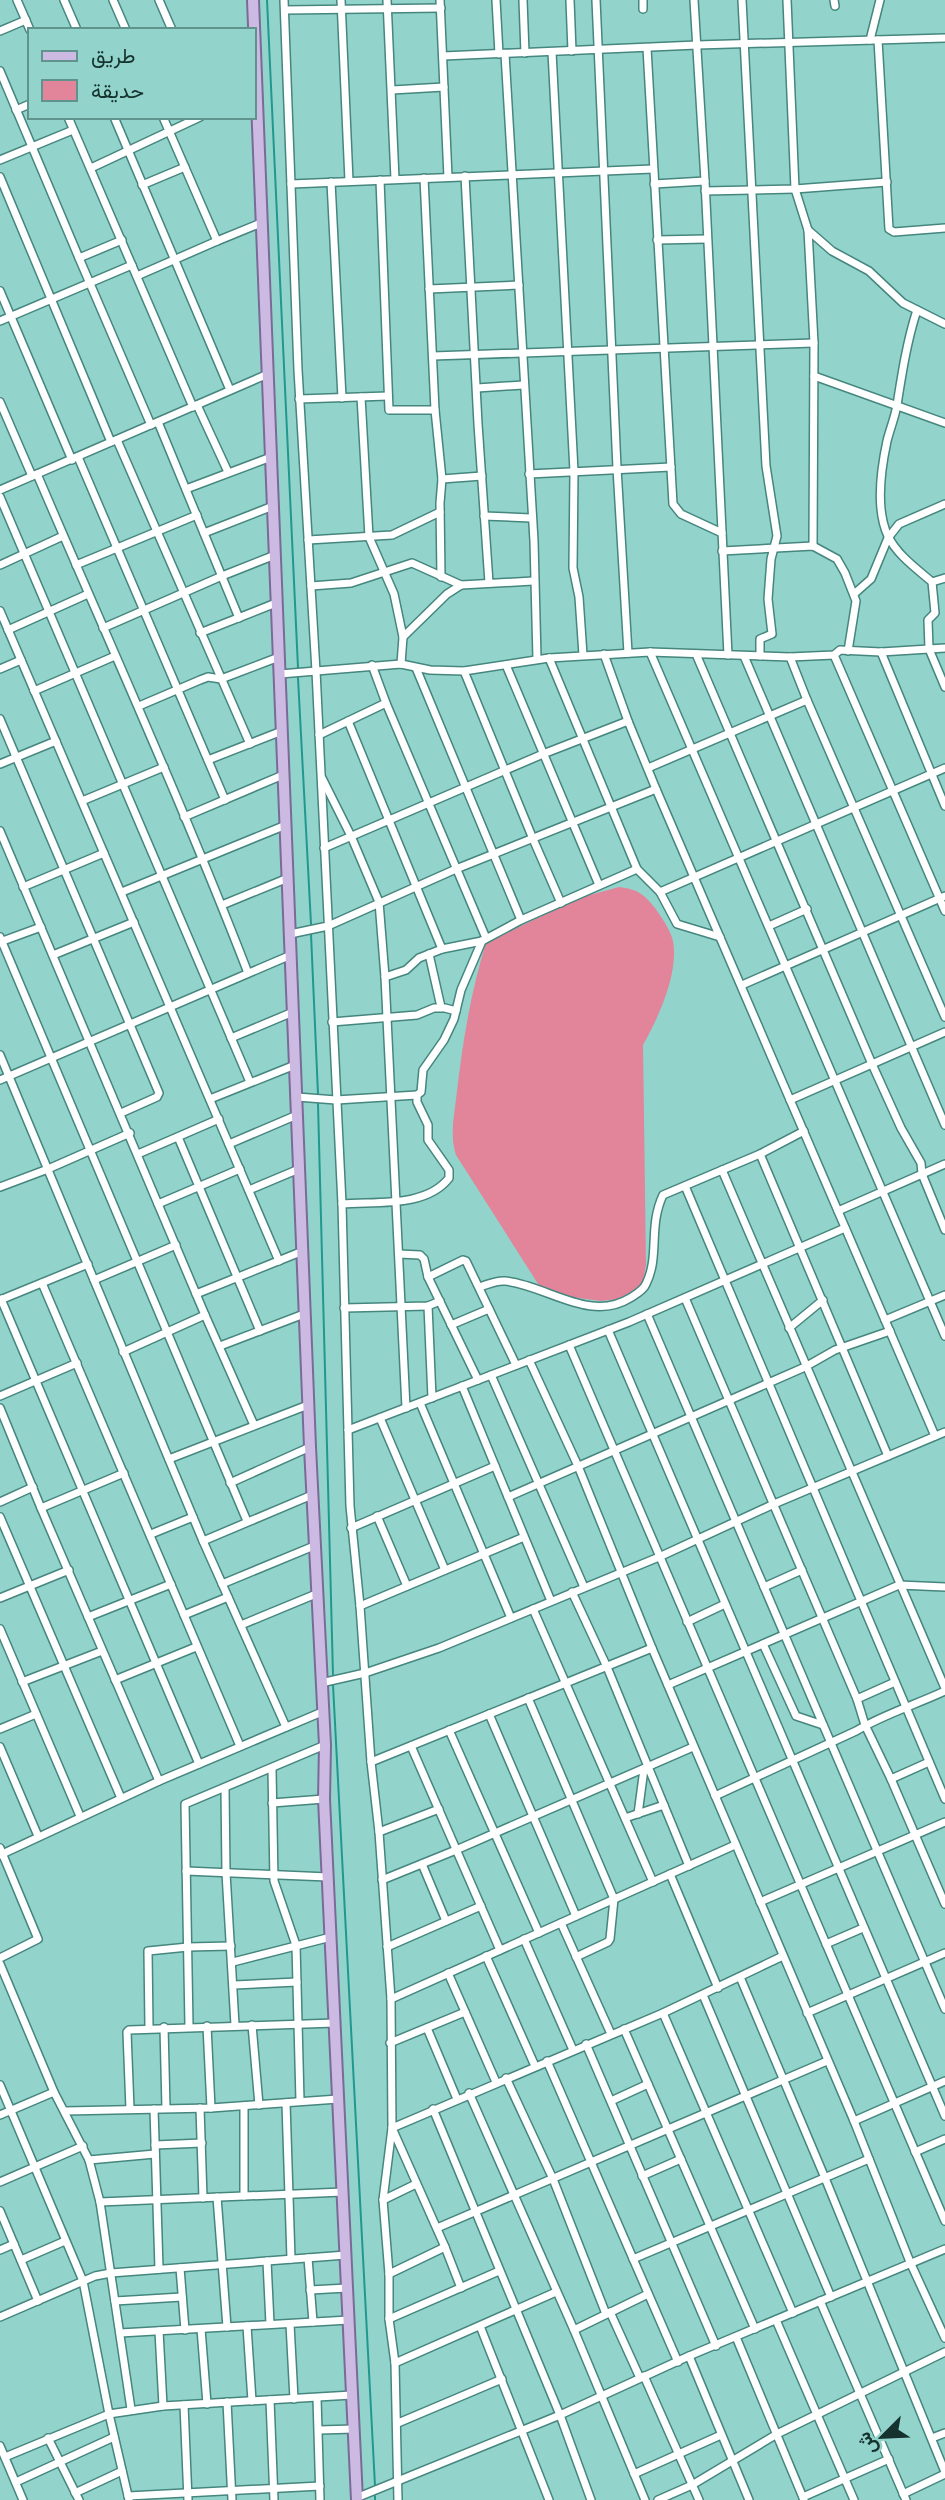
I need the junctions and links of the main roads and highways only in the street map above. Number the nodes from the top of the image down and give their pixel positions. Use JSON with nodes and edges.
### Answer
{"nodes":[{"id":1,"x":253,"y":0,"type":"edge"},
{"id":2,"x":254,"y":28,"type":"edge"},
{"id":3,"x":256,"y":116,"type":"edge"},
{"id":4,"x":355,"y":2499,"type":"edge"}],
"edges":[{"from":1,"to":2,"type":"main road"},
{"from":3,"to":4,"type":"main road"}]}
